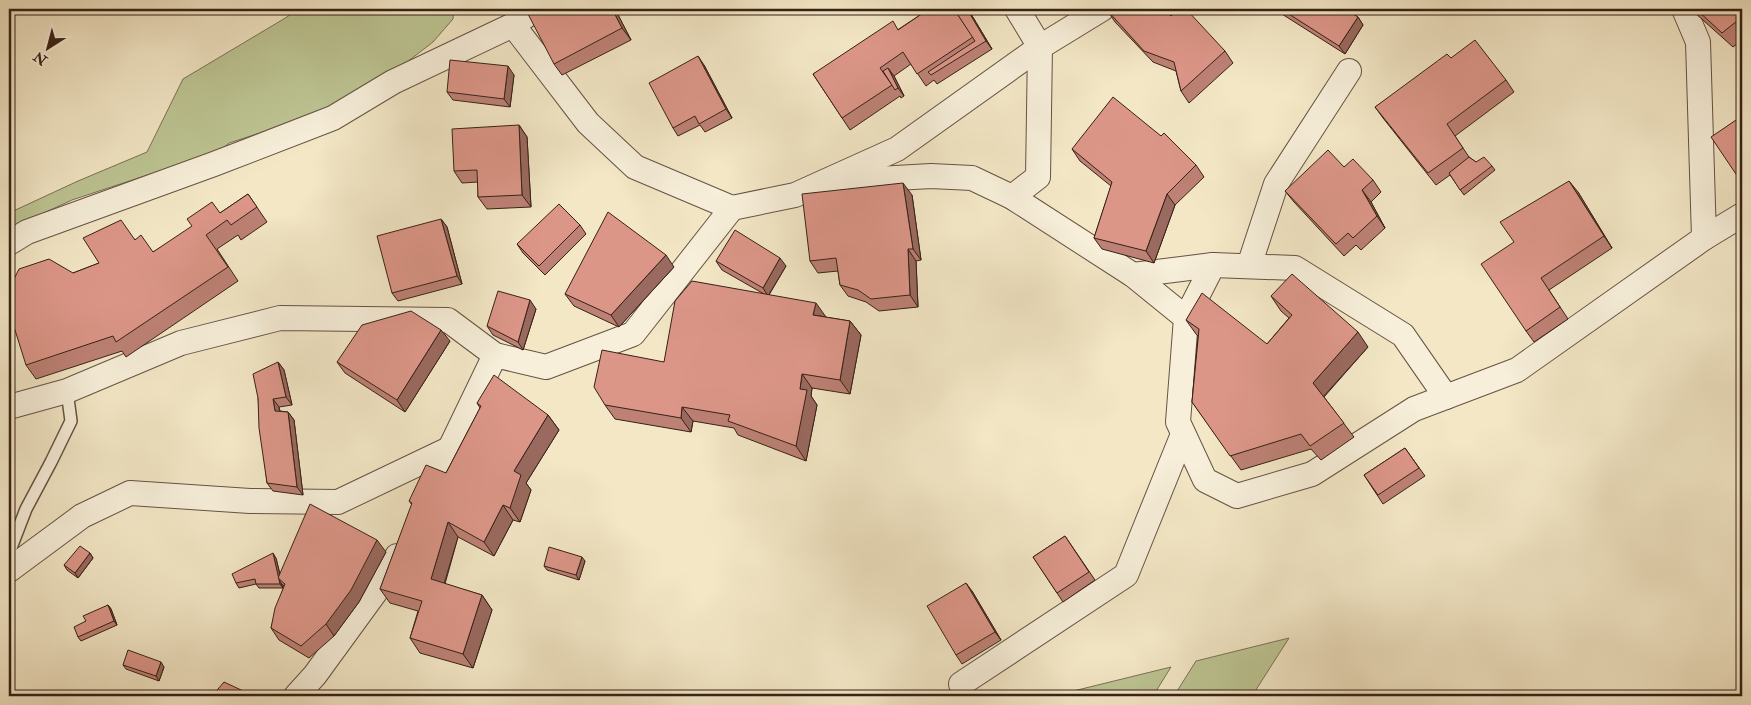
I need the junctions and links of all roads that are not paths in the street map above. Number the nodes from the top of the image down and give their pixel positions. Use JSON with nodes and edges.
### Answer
{"nodes":[{"id":1,"x":536,"y":9,"type":"edge"},
{"id":2,"x":1017,"y":9,"type":"edge"},
{"id":3,"x":1102,"y":9,"type":"edge"},
{"id":4,"x":1684,"y":9,"type":"edge"},
{"id":5,"x":513,"y":25,"type":"junction"},
{"id":6,"x":1040,"y":47,"type":"junction"},
{"id":7,"x":1349,"y":71,"type":"dead end"},
{"id":8,"x":825,"y":182,"type":"junction"},
{"id":9,"x":1012,"y":197,"type":"junction"},
{"id":10,"x":732,"y":208,"type":"junction"},
{"id":11,"x":1742,"y":215,"type":"edge"},
{"id":12,"x":1704,"y":238,"type":"junction"},
{"id":13,"x":9,"y":243,"type":"edge"},
{"id":14,"x":1213,"y":265,"type":"junction"},
{"id":15,"x":1249,"y":266,"type":"junction"},
{"id":16,"x":1133,"y":276,"type":"junction"},
{"id":17,"x":1186,"y":318,"type":"junction"},
{"id":18,"x":495,"y":354,"type":"junction"},
{"id":19,"x":67,"y":391,"type":"junction"},
{"id":20,"x":1446,"y":397,"type":"junction"},
{"id":21,"x":9,"y":407,"type":"edge"},
{"id":22,"x":1183,"y":434,"type":"junction"},
{"id":23,"x":449,"y":449,"type":"junction"},
{"id":24,"x":435,"y":481,"type":"edge"},
{"id":25,"x":405,"y":540,"type":"edge"},
{"id":26,"x":9,"y":553,"type":"edge"},
{"id":27,"x":9,"y":570,"type":"edge"},
{"id":28,"x":961,"y":684,"type":"dead end"},
{"id":29,"x":296,"y":696,"type":"edge"}],
"edges":[{"from":1,"to":5,"type":"street"},
{"from":2,"to":6,"type":"street"},
{"from":3,"to":6,"type":"street"},
{"from":4,"to":12,"type":"street"},
{"from":5,"to":10,"type":"street"},
{"from":5,"to":13,"type":"street"},
{"from":6,"to":8,"type":"street"},
{"from":6,"to":9,"type":"street"},
{"from":7,"to":15,"type":"street"},
{"from":8,"to":9,"type":"street"},
{"from":8,"to":10,"type":"street"},
{"from":9,"to":16,"type":"street"},
{"from":10,"to":18,"type":"street"},
{"from":11,"to":12,"type":"street"},
{"from":12,"to":20,"type":"street"},
{"from":14,"to":15,"type":"street"},
{"from":14,"to":16,"type":"street"},
{"from":14,"to":17,"type":"street"},
{"from":15,"to":20,"type":"street"},
{"from":16,"to":17,"type":"street"},
{"from":17,"to":22,"type":"street"},
{"from":18,"to":19,"type":"street"},
{"from":18,"to":23,"type":"street"},
{"from":19,"to":21,"type":"street"},
{"from":19,"to":26,"type":"lane"},
{"from":20,"to":22,"type":"street"},
{"from":22,"to":28,"type":"street"},
{"from":23,"to":24,"type":"street"},
{"from":23,"to":27,"type":"street"},
{"from":25,"to":29,"type":"street"}]}
